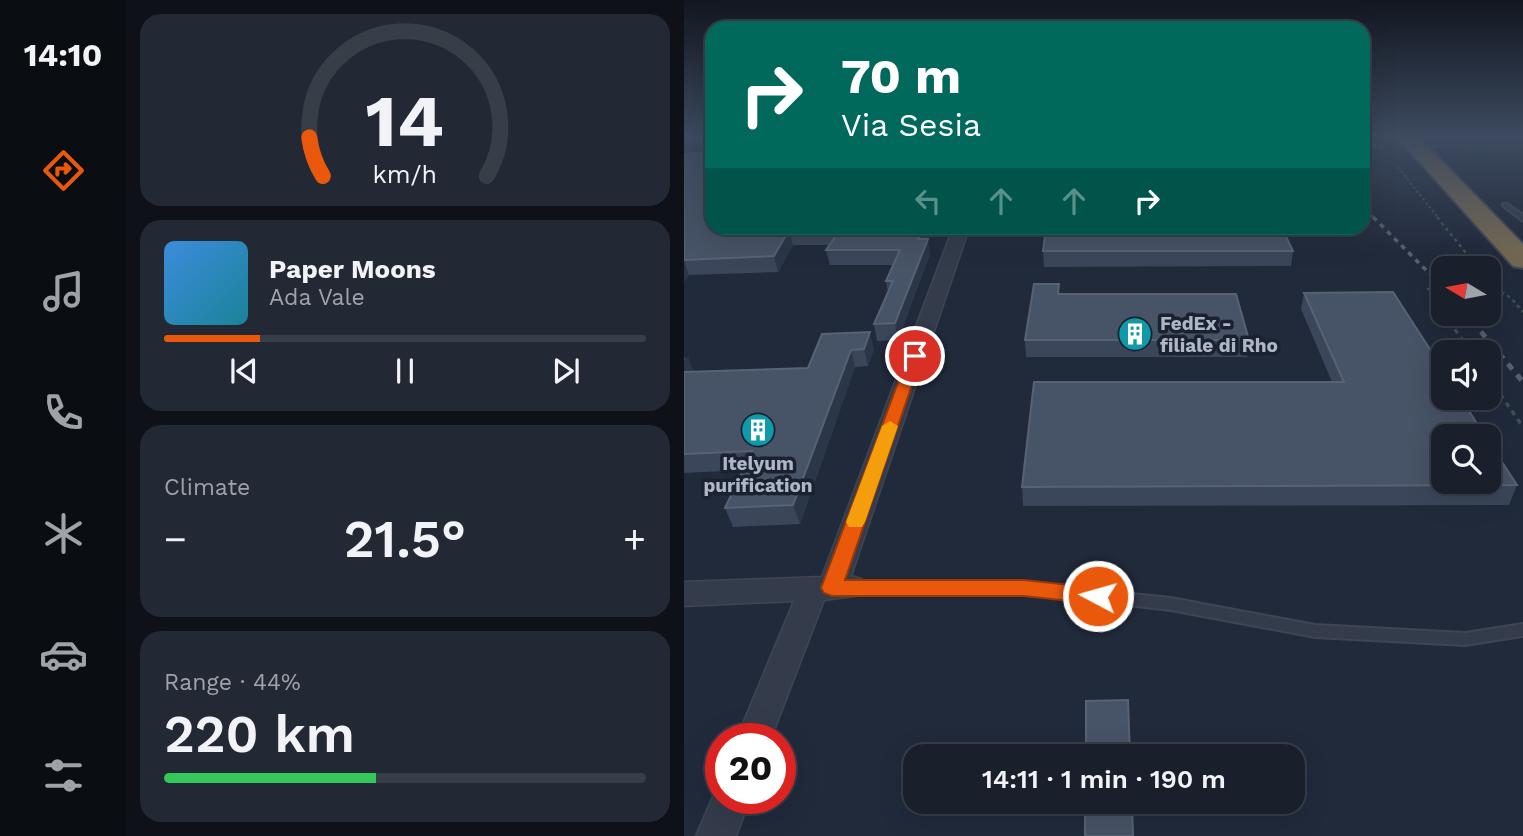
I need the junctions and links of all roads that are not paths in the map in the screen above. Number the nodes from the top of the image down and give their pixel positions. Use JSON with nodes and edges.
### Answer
{"nodes":[{"id":1,"x":1434,"y":175,"type":"edge"},
{"id":2,"x":1487,"y":188,"type":"dead end"},
{"id":3,"x":1517,"y":216,"type":"edge"},
{"id":4,"x":958,"y":235,"type":"edge"},
{"id":5,"x":1523,"y":260,"type":"edge"},
{"id":6,"x":832,"y":588,"type":"junction"},
{"id":7,"x":684,"y":594,"type":"edge"},
{"id":8,"x":1523,"y":629,"type":"edge"},
{"id":9,"x":763,"y":723,"type":"edge"},
{"id":10,"x":725,"y":814,"type":"edge"},
{"id":11,"x":716,"y":836,"type":"edge"}],
"edges":[{"from":1,"to":5,"type":"highway"},
{"from":2,"to":3,"type":"highway"},
{"from":4,"to":6,"type":"street"},
{"from":6,"to":7,"type":"street"},
{"from":6,"to":8,"type":"lane"},
{"from":6,"to":9,"type":"street"},
{"from":10,"to":11,"type":"street"}]}
